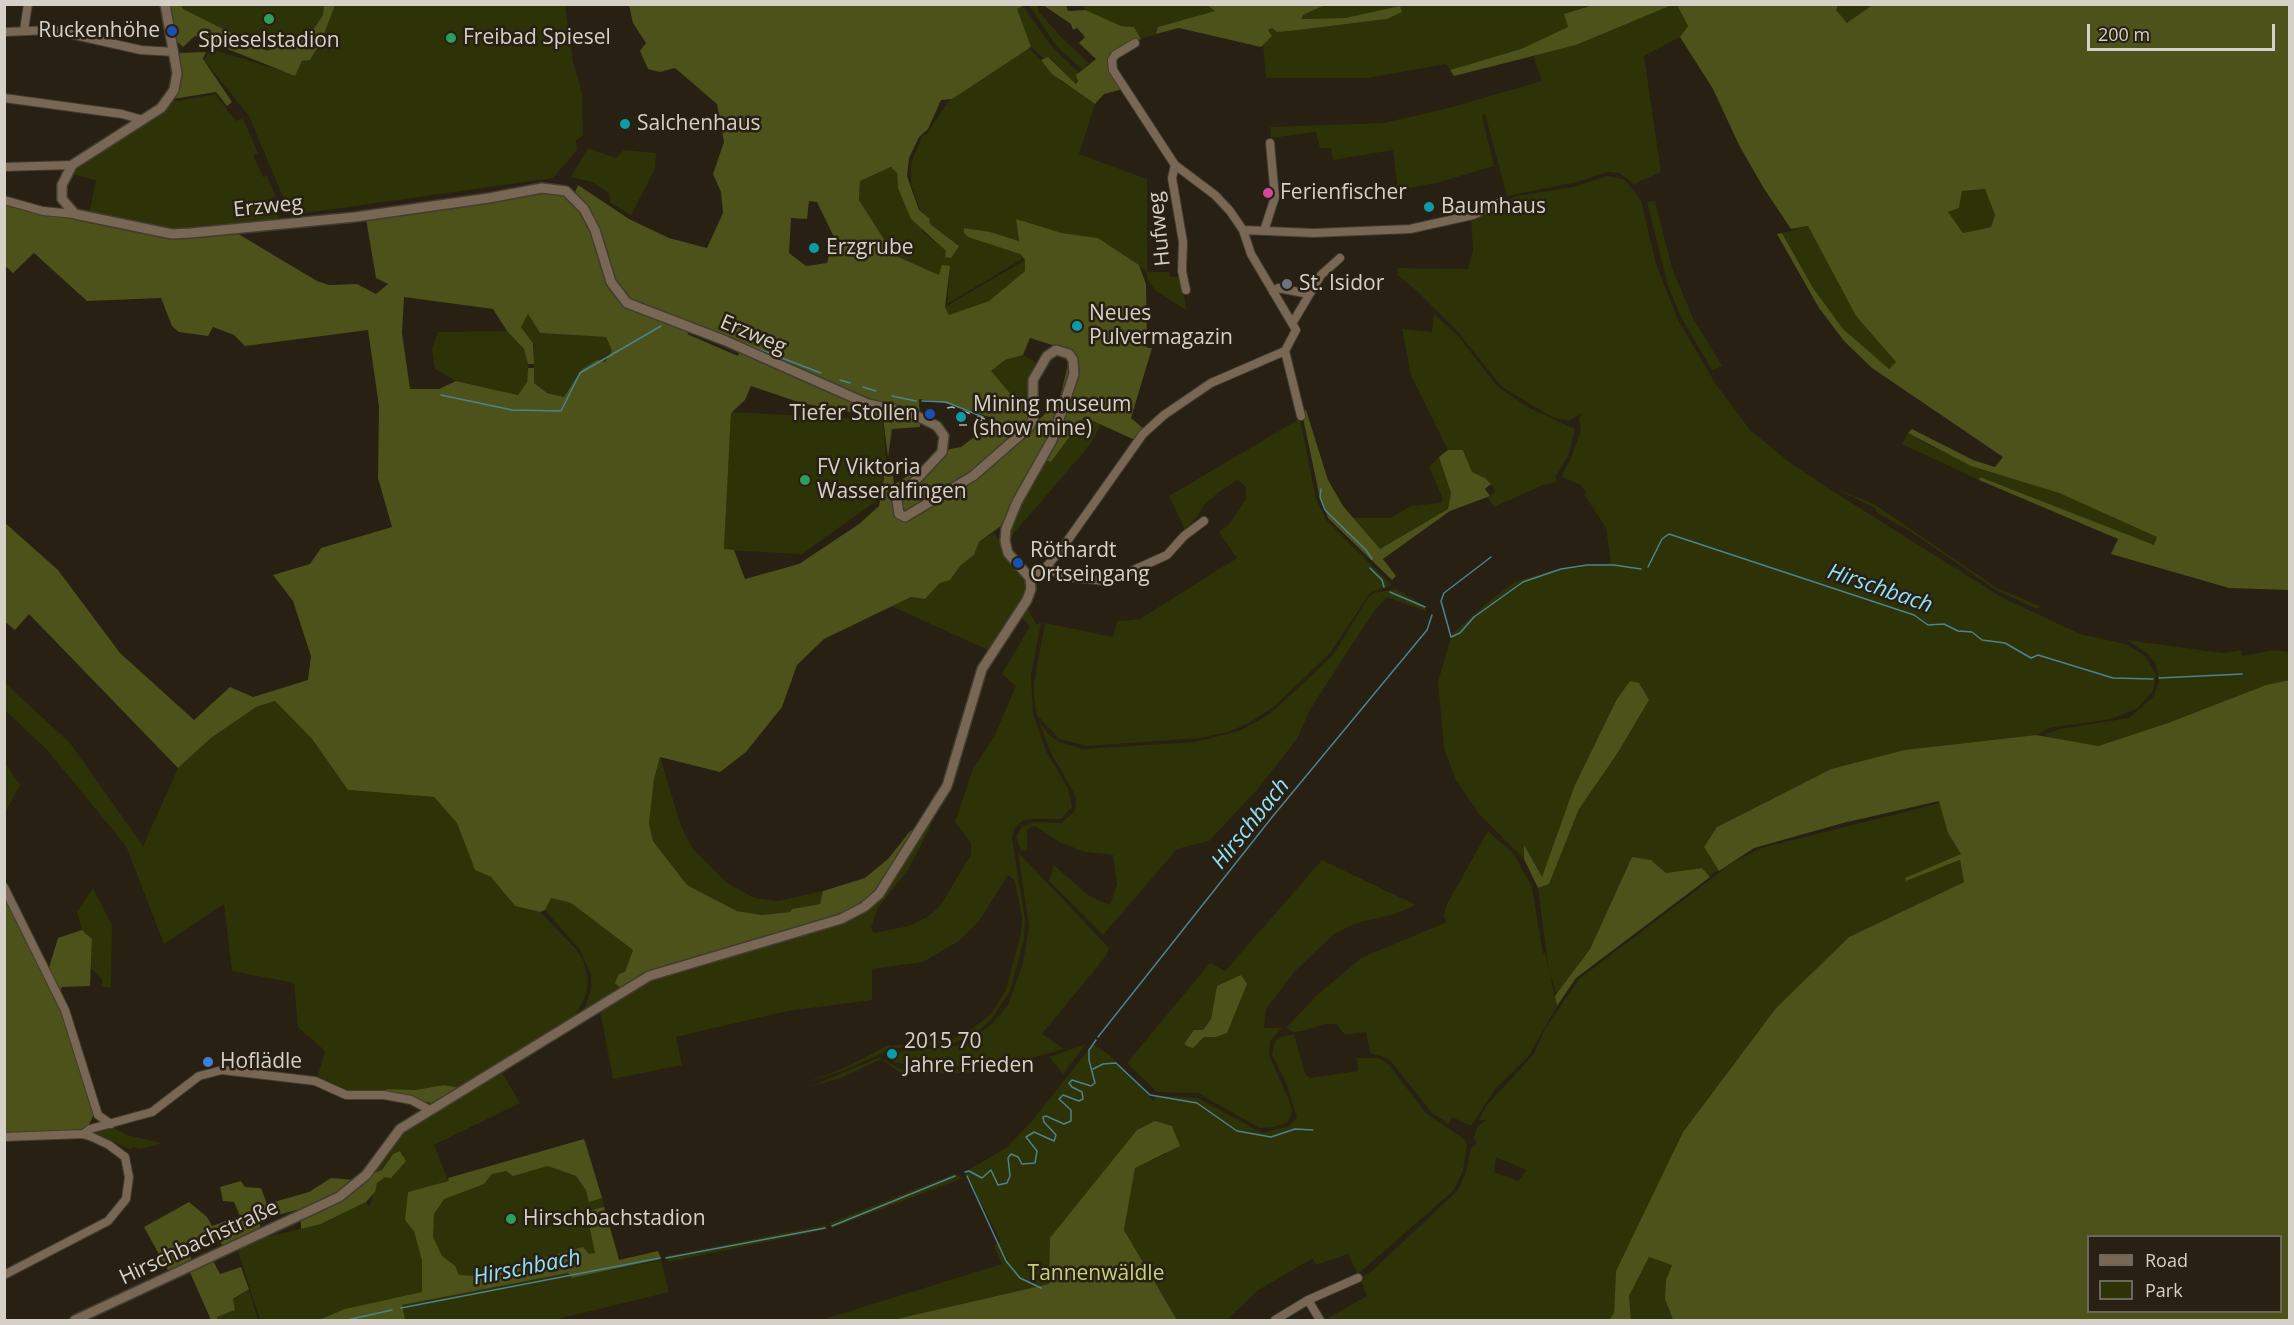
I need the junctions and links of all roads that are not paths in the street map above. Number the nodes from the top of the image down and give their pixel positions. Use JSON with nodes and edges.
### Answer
{"nodes":[{"id":1,"x":28,"y":4,"type":"edge"},
{"id":2,"x":165,"y":4,"type":"edge"},
{"id":3,"x":24,"y":30,"type":"junction"},
{"id":4,"x":4,"y":32,"type":"edge"},
{"id":5,"x":1135,"y":43,"type":"dead end"},
{"id":6,"x":174,"y":52,"type":"junction"},
{"id":7,"x":4,"y":98,"type":"edge"},
{"id":8,"x":143,"y":120,"type":"junction"},
{"id":9,"x":1270,"y":143,"type":"dead end"},
{"id":10,"x":72,"y":165,"type":"junction"},
{"id":11,"x":1175,"y":165,"type":"junction"},
{"id":12,"x":4,"y":167,"type":"edge"},
{"id":13,"x":4,"y":200,"type":"edge"},
{"id":14,"x":1499,"y":203,"type":"dead end"},
{"id":15,"x":75,"y":214,"type":"junction"},
{"id":16,"x":1243,"y":230,"type":"junction"},
{"id":17,"x":1264,"y":231,"type":"junction"},
{"id":18,"x":1340,"y":258,"type":"dead end"},
{"id":19,"x":1186,"y":290,"type":"dead end"},
{"id":20,"x":1273,"y":292,"type":"junction"},
{"id":21,"x":1309,"y":294,"type":"junction"},
{"id":22,"x":1293,"y":322,"type":"junction"},
{"id":23,"x":1284,"y":351,"type":"junction"},
{"id":24,"x":1301,"y":416,"type":"dead end"},
{"id":25,"x":1204,"y":521,"type":"dead end"},
{"id":26,"x":1047,"y":566,"type":"junction"},
{"id":27,"x":1030,"y":578,"type":"junction"},
{"id":28,"x":4,"y":886,"type":"edge"},
{"id":29,"x":430,"y":1110,"type":"junction"},
{"id":30,"x":98,"y":1115,"type":"junction"},
{"id":31,"x":111,"y":1124,"type":"junction"},
{"id":32,"x":86,"y":1132,"type":"junction"},
{"id":33,"x":4,"y":1137,"type":"edge"},
{"id":34,"x":4,"y":1275,"type":"edge"},
{"id":35,"x":1358,"y":1278,"type":"dead end"},
{"id":36,"x":1308,"y":1300,"type":"junction"},
{"id":37,"x":75,"y":1320,"type":"edge"},
{"id":38,"x":1275,"y":1320,"type":"edge"},
{"id":39,"x":1320,"y":1320,"type":"edge"}],
"edges":[{"from":1,"to":3,"type":"street"},
{"from":2,"to":6,"type":"street"},
{"from":3,"to":4,"type":"street"},
{"from":3,"to":6,"type":"street"},
{"from":5,"to":11,"type":"street"},
{"from":6,"to":8,"type":"street"},
{"from":7,"to":8,"type":"street"},
{"from":8,"to":10,"type":"street"},
{"from":9,"to":17,"type":"street"},
{"from":10,"to":12,"type":"street"},
{"from":10,"to":15,"type":"street"},
{"from":11,"to":16,"type":"street"},
{"from":11,"to":19,"type":"street","name":"Hufweg"},
{"from":13,"to":15,"type":"street","name":"Erzweg"},
{"from":14,"to":17,"type":"street"},
{"from":15,"to":27,"type":"street","name":"Erzweg"},
{"from":16,"to":17,"type":"street"},
{"from":16,"to":20,"type":"street"},
{"from":18,"to":21,"type":"street"},
{"from":20,"to":21,"type":"street"},
{"from":20,"to":22,"type":"street"},
{"from":21,"to":22,"type":"street"},
{"from":22,"to":23,"type":"street"},
{"from":23,"to":24,"type":"street"},
{"from":23,"to":26,"type":"street"},
{"from":25,"to":26,"type":"street"},
{"from":26,"to":27,"type":"street"},
{"from":27,"to":29,"type":"street","name":"Hirschbachstraße"},
{"from":28,"to":30,"type":"street"},
{"from":29,"to":31,"type":"street"},
{"from":29,"to":37,"type":"street","name":"Hirschbachstraße"},
{"from":30,"to":31,"type":"street"},
{"from":30,"to":32,"type":"street"},
{"from":31,"to":32,"type":"street"},
{"from":32,"to":33,"type":"street"},
{"from":32,"to":34,"type":"street"},
{"from":35,"to":36,"type":"street"},
{"from":36,"to":38,"type":"street"},
{"from":36,"to":39,"type":"street"}]}
